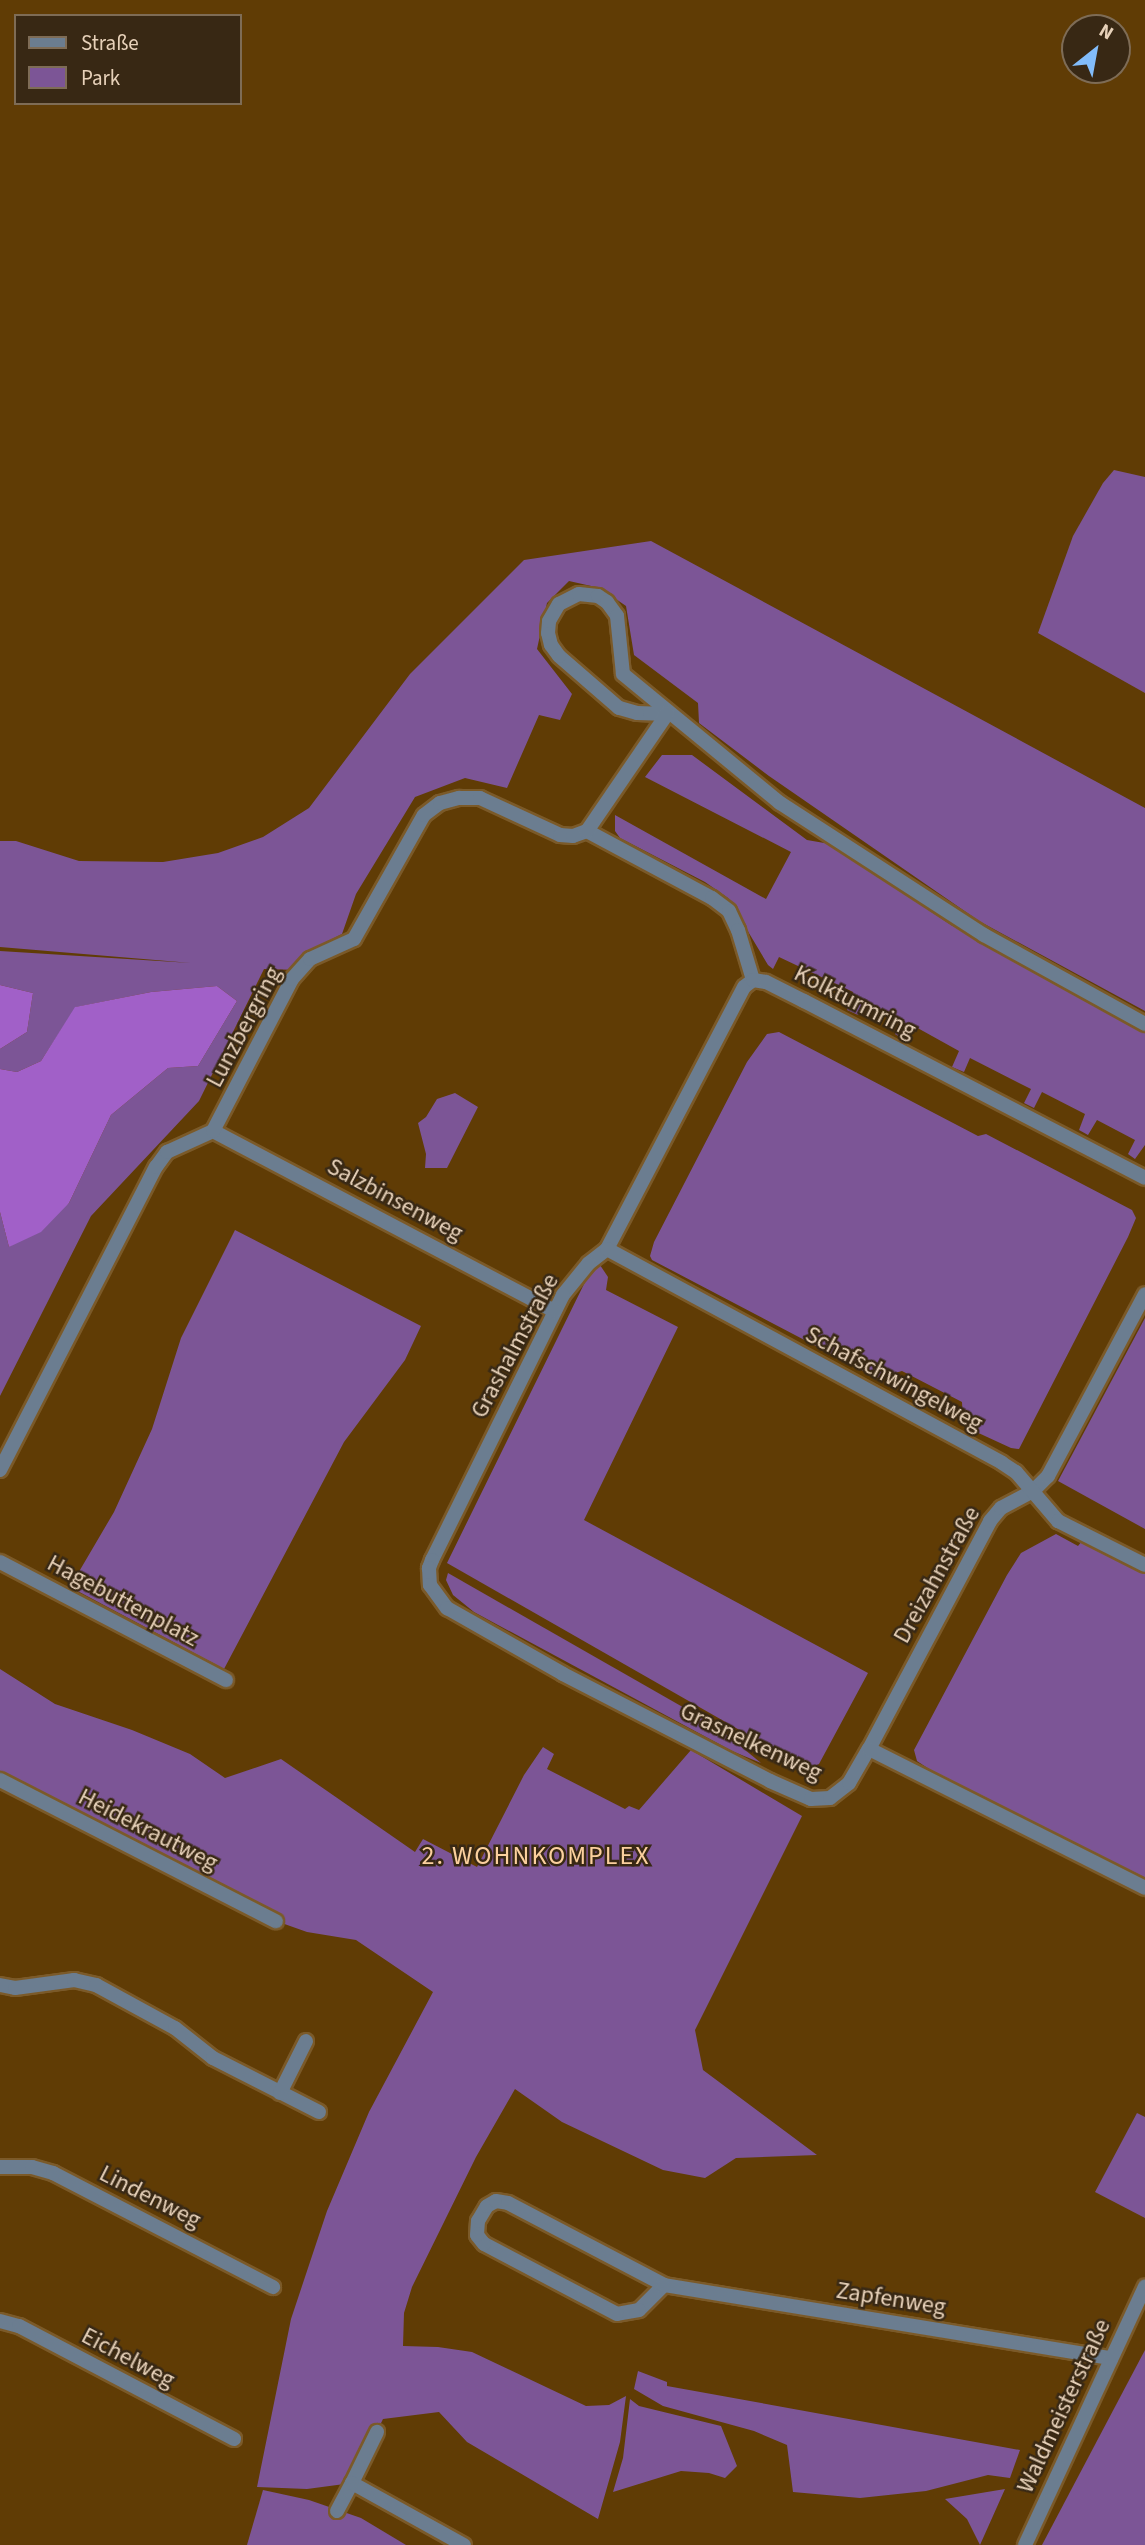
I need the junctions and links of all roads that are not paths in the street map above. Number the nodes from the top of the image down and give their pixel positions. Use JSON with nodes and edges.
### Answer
{"nodes":[{"id":1,"x":667,"y":713,"type":"junction"},
{"id":2,"x":587,"y":831,"type":"junction"},
{"id":3,"x":754,"y":981,"type":"junction"},
{"id":4,"x":1145,"y":1024,"type":"edge"},
{"id":5,"x":213,"y":1131,"type":"junction"},
{"id":6,"x":1145,"y":1178,"type":"edge"},
{"id":7,"x":607,"y":1249,"type":"junction"},
{"id":8,"x":1145,"y":1294,"type":"edge"},
{"id":9,"x":554,"y":1311,"type":"junction"},
{"id":10,"x":0,"y":1470,"type":"edge"},
{"id":11,"x":1033,"y":1491,"type":"junction"},
{"id":12,"x":432,"y":1560,"type":"joint"},
{"id":13,"x":0,"y":1562,"type":"edge"},
{"id":14,"x":1145,"y":1565,"type":"edge"},
{"id":15,"x":226,"y":1680,"type":"dead end"},
{"id":16,"x":869,"y":1749,"type":"junction"},
{"id":17,"x":0,"y":1780,"type":"edge"},
{"id":18,"x":1145,"y":1888,"type":"edge"},
{"id":19,"x":276,"y":1921,"type":"dead end"},
{"id":20,"x":0,"y":1985,"type":"edge"},
{"id":21,"x":306,"y":2041,"type":"dead end"},
{"id":22,"x":280,"y":2093,"type":"junction"},
{"id":23,"x":319,"y":2112,"type":"dead end"},
{"id":24,"x":0,"y":2167,"type":"edge"},
{"id":25,"x":664,"y":2285,"type":"junction"},
{"id":26,"x":1145,"y":2286,"type":"edge"},
{"id":27,"x":273,"y":2287,"type":"dead end"},
{"id":28,"x":0,"y":2321,"type":"edge"},
{"id":29,"x":1111,"y":2358,"type":"junction"},
{"id":30,"x":377,"y":2432,"type":"dead end"},
{"id":31,"x":234,"y":2439,"type":"dead end"},
{"id":32,"x":352,"y":2483,"type":"junction"},
{"id":33,"x":337,"y":2511,"type":"dead end"},
{"id":34,"x":464,"y":2545,"type":"edge"},
{"id":35,"x":1025,"y":2545,"type":"edge"}],
"edges":[{"from":1,"to":1,"type":"street"},
{"from":1,"to":2,"type":"street"},
{"from":1,"to":4,"type":"street"},
{"from":2,"to":3,"type":"street","name":"Kolkturmring"},
{"from":2,"to":5,"type":"street","name":"Lunzbergring"},
{"from":3,"to":6,"type":"street","name":"Kolkturmring"},
{"from":3,"to":7,"type":"street","name":"Grashalmstraße"},
{"from":5,"to":9,"type":"street","name":"Salzbinsenweg"},
{"from":5,"to":10,"type":"street"},
{"from":7,"to":9,"type":"street","name":"Grashalmstraße"},
{"from":7,"to":11,"type":"street","name":"Schafschwingelweg"},
{"from":8,"to":11,"type":"street","name":"Dreizahnstraße"},
{"from":9,"to":12,"type":"street","name":"Grashalmstraße"},
{"from":11,"to":14,"type":"street","name":"Schafschwingelweg"},
{"from":11,"to":16,"type":"street","name":"Dreizahnstraße"},
{"from":12,"to":16,"type":"street","name":"Grasnelkenweg"},
{"from":13,"to":15,"type":"street","name":"Hagebuttenplatz"},
{"from":16,"to":18,"type":"street"},
{"from":17,"to":19,"type":"street","name":"Heidekrautweg"},
{"from":20,"to":22,"type":"street"},
{"from":21,"to":22,"type":"street"},
{"from":22,"to":23,"type":"street"},
{"from":24,"to":27,"type":"street","name":"Lindenweg"},
{"from":25,"to":25,"type":"street","name":"Zapfenweg"},
{"from":25,"to":29,"type":"street","name":"Zapfenweg"},
{"from":26,"to":29,"type":"street","name":"Waldmeisterstraße"},
{"from":28,"to":31,"type":"street","name":"Eichelweg"},
{"from":29,"to":35,"type":"street","name":"Waldmeisterstraße"},
{"from":30,"to":32,"type":"street"},
{"from":32,"to":33,"type":"street"},
{"from":32,"to":34,"type":"street"}]}
